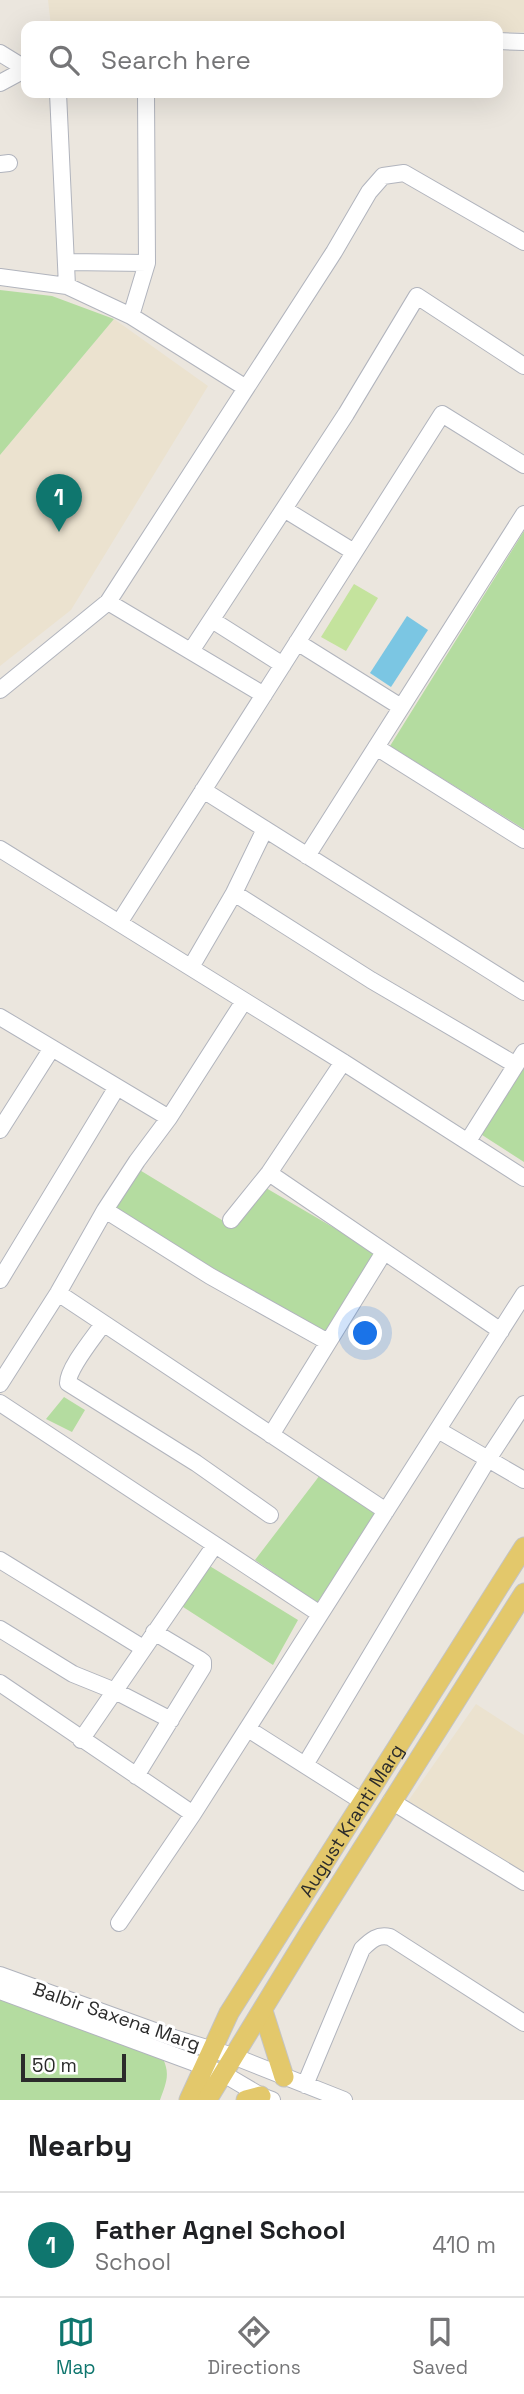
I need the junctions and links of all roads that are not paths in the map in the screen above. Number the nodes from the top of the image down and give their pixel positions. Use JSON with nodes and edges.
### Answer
{"nodes":[{"id":1,"x":503,"y":41,"type":"edge"},
{"id":2,"x":524,"y":42,"type":"edge"},
{"id":3,"x":0,"y":53,"type":"edge"},
{"id":4,"x":21,"y":66,"type":"edge"},
{"id":5,"x":21,"y":72,"type":"edge"},
{"id":6,"x":0,"y":83,"type":"edge"},
{"id":7,"x":58,"y":98,"type":"edge"},
{"id":8,"x":146,"y":98,"type":"edge"},
{"id":9,"x":524,"y":242,"type":"edge"},
{"id":10,"x":67,"y":262,"type":"junction"},
{"id":11,"x":147,"y":263,"type":"junction"},
{"id":12,"x":0,"y":277,"type":"edge"},
{"id":13,"x":67,"y":286,"type":"junction"},
{"id":14,"x":131,"y":316,"type":"junction"},
{"id":15,"x":524,"y":366,"type":"edge"},
{"id":16,"x":246,"y":388,"type":"junction"},
{"id":17,"x":524,"y":465,"type":"edge"},
{"id":18,"x":284,"y":509,"type":"junction"},
{"id":19,"x":524,"y":514,"type":"edge"},
{"id":20,"x":354,"y":552,"type":"junction"},
{"id":21,"x":108,"y":602,"type":"junction"},
{"id":22,"x":212,"y":620,"type":"junction"},
{"id":23,"x":298,"y":642,"type":"junction"},
{"id":24,"x":191,"y":651,"type":"junction"},
{"id":25,"x":283,"y":665,"type":"junction"},
{"id":26,"x":0,"y":690,"type":"edge"},
{"id":27,"x":264,"y":695,"type":"junction"},
{"id":28,"x":401,"y":707,"type":"junction"},
{"id":29,"x":376,"y":747,"type":"junction"},
{"id":30,"x":203,"y":790,"type":"junction"},
{"id":31,"x":265,"y":829,"type":"junction"},
{"id":32,"x":524,"y":840,"type":"edge"},
{"id":33,"x":0,"y":849,"type":"edge"},
{"id":34,"x":307,"y":856,"type":"junction"},
{"id":35,"x":234,"y":893,"type":"junction"},
{"id":36,"x":119,"y":923,"type":"junction"},
{"id":37,"x":191,"y":967,"type":"junction"},
{"id":38,"x":524,"y":992,"type":"edge"},
{"id":39,"x":244,"y":1000,"type":"junction"},
{"id":40,"x":0,"y":1017,"type":"edge"},
{"id":41,"x":52,"y":1048,"type":"junction"},
{"id":42,"x":520,"y":1059,"type":"edge"},
{"id":43,"x":343,"y":1062,"type":"junction"},
{"id":44,"x":117,"y":1087,"type":"junction"},
{"id":45,"x":169,"y":1118,"type":"junction"},
{"id":46,"x":0,"y":1130,"type":"edge"},
{"id":47,"x":468,"y":1141,"type":"junction"},
{"id":48,"x":269,"y":1173,"type":"junction"},
{"id":49,"x":524,"y":1178,"type":"edge"},
{"id":50,"x":105,"y":1210,"type":"junction"},
{"id":51,"x":230,"y":1220,"type":"dead end"},
{"id":52,"x":384,"y":1252,"type":"junction"},
{"id":53,"x":0,"y":1280,"type":"edge"},
{"id":54,"x":58,"y":1293,"type":"junction"},
{"id":55,"x":524,"y":1294,"type":"edge"},
{"id":56,"x":103,"y":1324,"type":"junction"},
{"id":57,"x":501,"y":1331,"type":"junction"},
{"id":58,"x":328,"y":1342,"type":"junction"},
{"id":59,"x":0,"y":1384,"type":"edge"},
{"id":60,"x":0,"y":1403,"type":"edge"},
{"id":61,"x":524,"y":1404,"type":"edge"},
{"id":62,"x":438,"y":1430,"type":"junction"},
{"id":63,"x":271,"y":1435,"type":"junction"},
{"id":64,"x":488,"y":1459,"type":"junction"},
{"id":65,"x":524,"y":1480,"type":"edge"},
{"id":66,"x":386,"y":1511,"type":"junction"},
{"id":67,"x":270,"y":1515,"type":"dead end"},
{"id":68,"x":215,"y":1545,"type":"junction"},
{"id":69,"x":524,"y":1547,"type":"edge"},
{"id":70,"x":0,"y":1560,"type":"edge"},
{"id":71,"x":524,"y":1593,"type":"edge"},
{"id":72,"x":320,"y":1614,"type":"junction"},
{"id":73,"x":0,"y":1629,"type":"edge"},
{"id":74,"x":154,"y":1632,"type":"junction"},
{"id":75,"x":143,"y":1648,"type":"junction"},
{"id":76,"x":0,"y":1683,"type":"edge"},
{"id":77,"x":115,"y":1690,"type":"junction"},
{"id":78,"x":171,"y":1720,"type":"junction"},
{"id":79,"x":248,"y":1729,"type":"junction"},
{"id":80,"x":82,"y":1740,"type":"junction"},
{"id":81,"x":305,"y":1765,"type":"junction"},
{"id":82,"x":136,"y":1776,"type":"junction"},
{"id":83,"x":391,"y":1801,"type":"junction"},
{"id":84,"x":363,"y":1802,"type":"junction"},
{"id":85,"x":193,"y":1814,"type":"junction"},
{"id":86,"x":524,"y":1882,"type":"edge"},
{"id":87,"x":119,"y":1923,"type":"dead end"},
{"id":88,"x":0,"y":1975,"type":"edge"},
{"id":89,"x":0,"y":1991,"type":"edge"},
{"id":90,"x":262,"y":2011,"type":"junction"},
{"id":91,"x":524,"y":2024,"type":"edge"},
{"id":92,"x":233,"y":2056,"type":"junction"},
{"id":93,"x":213,"y":2063,"type":"junction"},
{"id":94,"x":284,"y":2077,"type":"junction"},
{"id":95,"x":305,"y":2085,"type":"junction"},
{"id":96,"x":260,"y":2099,"type":"edge"},
{"id":97,"x":189,"y":2100,"type":"edge"},
{"id":98,"x":207,"y":2100,"type":"edge"},
{"id":99,"x":344,"y":2100,"type":"edge"}],
"edges":[{"from":1,"to":2,"type":"street"},
{"from":3,"to":4,"type":"street"},
{"from":5,"to":6,"type":"street"},
{"from":7,"to":10,"type":"street"},
{"from":8,"to":11,"type":"street"},
{"from":9,"to":16,"type":"street"},
{"from":10,"to":11,"type":"street"},
{"from":10,"to":13,"type":"street"},
{"from":11,"to":14,"type":"street"},
{"from":12,"to":13,"type":"street"},
{"from":13,"to":14,"type":"street"},
{"from":14,"to":16,"type":"street"},
{"from":15,"to":18,"type":"street"},
{"from":16,"to":21,"type":"street"},
{"from":17,"to":20,"type":"street"},
{"from":18,"to":20,"type":"street"},
{"from":18,"to":22,"type":"street"},
{"from":19,"to":28,"type":"street"},
{"from":20,"to":23,"type":"street"},
{"from":21,"to":24,"type":"street"},
{"from":21,"to":26,"type":"street"},
{"from":22,"to":24,"type":"street"},
{"from":22,"to":25,"type":"street"},
{"from":23,"to":25,"type":"street"},
{"from":23,"to":28,"type":"street"},
{"from":24,"to":27,"type":"street"},
{"from":25,"to":27,"type":"street"},
{"from":27,"to":30,"type":"street"},
{"from":28,"to":29,"type":"street"},
{"from":29,"to":32,"type":"street"},
{"from":29,"to":34,"type":"street"},
{"from":30,"to":31,"type":"street"},
{"from":30,"to":36,"type":"street"},
{"from":31,"to":34,"type":"street"},
{"from":31,"to":35,"type":"street"},
{"from":33,"to":36,"type":"street"},
{"from":34,"to":38,"type":"street"},
{"from":35,"to":37,"type":"street"},
{"from":35,"to":42,"type":"street"},
{"from":36,"to":37,"type":"street"},
{"from":37,"to":39,"type":"street"},
{"from":39,"to":43,"type":"street"},
{"from":39,"to":45,"type":"street"},
{"from":40,"to":41,"type":"street"},
{"from":41,"to":44,"type":"street"},
{"from":41,"to":46,"type":"street"},
{"from":42,"to":47,"type":"street"},
{"from":43,"to":47,"type":"street"},
{"from":43,"to":48,"type":"street"},
{"from":44,"to":45,"type":"street"},
{"from":44,"to":53,"type":"street"},
{"from":45,"to":50,"type":"street"},
{"from":47,"to":49,"type":"street"},
{"from":48,"to":51,"type":"street"},
{"from":48,"to":52,"type":"street"},
{"from":50,"to":54,"type":"street"},
{"from":50,"to":58,"type":"street"},
{"from":52,"to":57,"type":"street"},
{"from":52,"to":58,"type":"street"},
{"from":54,"to":56,"type":"street"},
{"from":54,"to":59,"type":"street"},
{"from":55,"to":57,"type":"street"},
{"from":56,"to":63,"type":"street"},
{"from":56,"to":67,"type":"street"},
{"from":57,"to":62,"type":"street"},
{"from":58,"to":63,"type":"street"},
{"from":60,"to":68,"type":"street"},
{"from":61,"to":64,"type":"street"},
{"from":62,"to":64,"type":"street"},
{"from":62,"to":66,"type":"street"},
{"from":63,"to":66,"type":"street"},
{"from":64,"to":65,"type":"street"},
{"from":64,"to":81,"type":"street"},
{"from":66,"to":72,"type":"street"},
{"from":68,"to":72,"type":"street"},
{"from":68,"to":74,"type":"street"},
{"from":69,"to":84,"type":"main road","name":"August Kranti Marg"},
{"from":70,"to":75,"type":"street"},
{"from":71,"to":83,"type":"main road","name":"August Kranti Marg"},
{"from":72,"to":79,"type":"street"},
{"from":73,"to":77,"type":"street"},
{"from":74,"to":75,"type":"street"},
{"from":74,"to":78,"type":"street"},
{"from":75,"to":77,"type":"street"},
{"from":76,"to":80,"type":"street"},
{"from":77,"to":78,"type":"street"},
{"from":77,"to":80,"type":"street"},
{"from":78,"to":82,"type":"street"},
{"from":79,"to":81,"type":"street"},
{"from":79,"to":85,"type":"street"},
{"from":80,"to":82,"type":"street"},
{"from":81,"to":84,"type":"street"},
{"from":82,"to":85,"type":"street"},
{"from":83,"to":86,"type":"street"},
{"from":83,"to":90,"type":"main road","name":"August Kranti Marg"},
{"from":84,"to":93,"type":"main road","name":"August Kranti Marg"},
{"from":85,"to":87,"type":"street"},
{"from":88,"to":93,"type":"street","name":"Balbir Saxena Marg"},
{"from":89,"to":93,"type":"street","name":"Balbir Saxena Marg"},
{"from":90,"to":92,"type":"main road","name":"August Kranti Marg"},
{"from":90,"to":94,"type":"main road"},
{"from":91,"to":95,"type":"street"},
{"from":92,"to":93,"type":"main road","name":"August Kranti Marg"},
{"from":92,"to":94,"type":"street"},
{"from":93,"to":96,"type":"street"},
{"from":93,"to":97,"type":"main road","name":"August Kranti Marg"},
{"from":93,"to":98,"type":"main road","name":"August Kranti Marg"},
{"from":94,"to":95,"type":"street"},
{"from":95,"to":99,"type":"street"}]}
